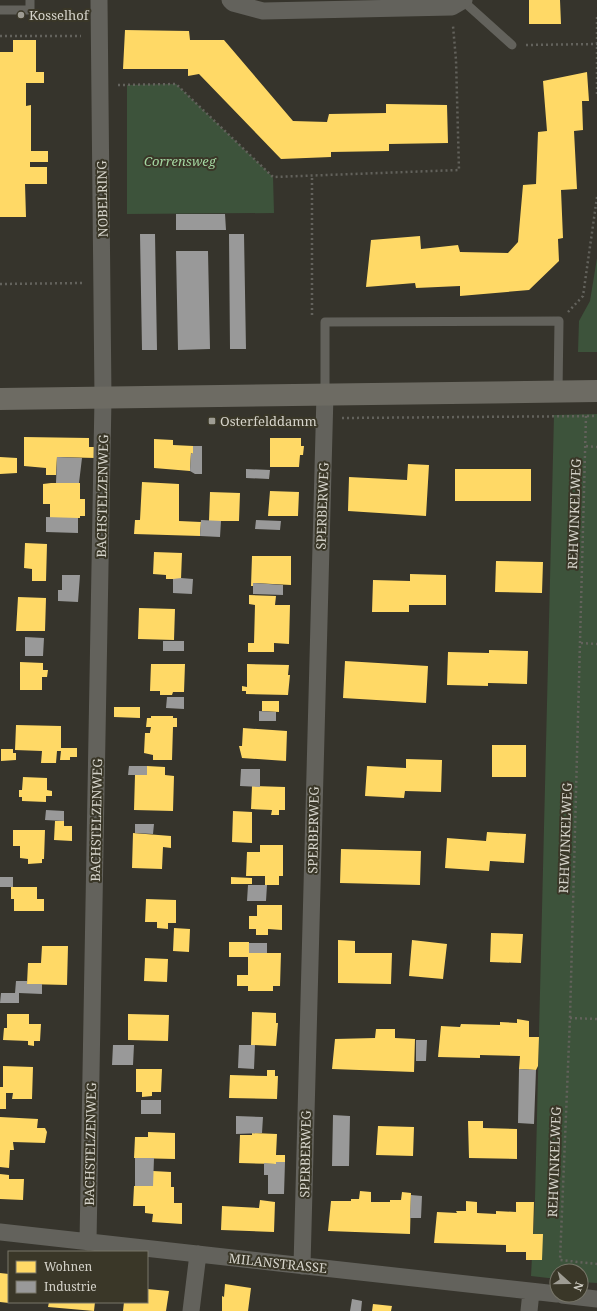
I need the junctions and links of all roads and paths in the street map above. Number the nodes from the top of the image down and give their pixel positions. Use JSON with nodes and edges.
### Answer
{"nodes":[{"id":1,"x":30,"y":0,"type":"edge"},
{"id":2,"x":99,"y":0,"type":"edge"},
{"id":3,"x":230,"y":0,"type":"edge"},
{"id":4,"x":460,"y":3,"type":"edge"},
{"id":5,"x":0,"y":10,"type":"edge"},
{"id":6,"x":597,"y":17,"type":"edge"},
{"id":7,"x":0,"y":36,"type":"edge"},
{"id":8,"x":99,"y":36,"type":"junction"},
{"id":9,"x":597,"y":44,"type":"edge"},
{"id":10,"x":512,"y":45,"type":"joint"},
{"id":11,"x":100,"y":86,"type":"junction"},
{"id":12,"x":597,"y":94,"type":"edge"},
{"id":13,"x":312,"y":176,"type":"junction"},
{"id":14,"x":597,"y":197,"type":"edge"},
{"id":15,"x":103,"y":282,"type":"junction"},
{"id":16,"x":0,"y":284,"type":"edge"},
{"id":17,"x":559,"y":321,"type":"junction"},
{"id":18,"x":325,"y":322,"type":"junction"},
{"id":19,"x":597,"y":391,"type":"edge"},
{"id":20,"x":558,"y":392,"type":"junction"},
{"id":21,"x":325,"y":394,"type":"junction"},
{"id":22,"x":103,"y":398,"type":"junction"},
{"id":23,"x":0,"y":399,"type":"edge"},
{"id":24,"x":586,"y":416,"type":"junction"},
{"id":25,"x":597,"y":416,"type":"edge"},
{"id":26,"x":342,"y":418,"type":"dead end"},
{"id":27,"x":586,"y":446,"type":"junction"},
{"id":28,"x":597,"y":447,"type":"edge"},
{"id":29,"x":580,"y":643,"type":"junction"},
{"id":30,"x":597,"y":644,"type":"edge"},
{"id":31,"x":570,"y":1018,"type":"junction"},
{"id":32,"x":597,"y":1019,"type":"edge"},
{"id":33,"x":0,"y":1232,"type":"edge"},
{"id":34,"x":88,"y":1242,"type":"junction"},
{"id":35,"x":198,"y":1254,"type":"junction"},
{"id":36,"x":597,"y":1264,"type":"edge"},
{"id":37,"x":302,"y":1266,"type":"junction"},
{"id":38,"x":531,"y":1292,"type":"junction"},
{"id":39,"x":549,"y":1293,"type":"edge"},
{"id":40,"x":191,"y":1311,"type":"edge"},
{"id":41,"x":529,"y":1311,"type":"edge"}],
"edges":[{"from":1,"to":5,"type":"lane"},
{"from":2,"to":8,"type":"street","name":"NOBELRING"},
{"from":3,"to":4,"type":"street"},
{"from":4,"to":10,"type":"lane"},
{"from":4,"to":13,"type":"path"},
{"from":6,"to":9,"type":"path"},
{"from":7,"to":8,"type":"path"},
{"from":8,"to":11,"type":"street","name":"NOBELRING"},
{"from":9,"to":10,"type":"path"},
{"from":9,"to":12,"type":"path"},
{"from":11,"to":13,"type":"path"},
{"from":11,"to":15,"type":"street","name":"NOBELRING"},
{"from":13,"to":18,"type":"path"},
{"from":14,"to":17,"type":"path"},
{"from":15,"to":16,"type":"path"},
{"from":15,"to":22,"type":"street","name":"NOBELRING"},
{"from":17,"to":18,"type":"lane"},
{"from":17,"to":20,"type":"lane"},
{"from":18,"to":21,"type":"lane"},
{"from":19,"to":20,"type":"street"},
{"from":20,"to":21,"type":"street"},
{"from":21,"to":22,"type":"street"},
{"from":21,"to":37,"type":"street","name":"SPERBERWEG"},
{"from":22,"to":23,"type":"street"},
{"from":22,"to":34,"type":"street","name":"BACHSTELZENWEG"},
{"from":24,"to":25,"type":"path"},
{"from":24,"to":26,"type":"path"},
{"from":24,"to":27,"type":"path","name":"REHWINKELWEG"},
{"from":27,"to":28,"type":"path"},
{"from":27,"to":29,"type":"path","name":"REHWINKELWEG"},
{"from":29,"to":30,"type":"path"},
{"from":29,"to":31,"type":"path","name":"REHWINKELWEG"},
{"from":31,"to":32,"type":"path"},
{"from":31,"to":36,"type":"path","name":"REHWINKELWEG"},
{"from":33,"to":34,"type":"street","name":"MILANSTRASSE"},
{"from":34,"to":35,"type":"street","name":"MILANSTRASSE"},
{"from":35,"to":37,"type":"street","name":"MILANSTRASSE"},
{"from":35,"to":40,"type":"street"},
{"from":37,"to":38,"type":"street","name":"MILANSTRASSE"},
{"from":38,"to":39,"type":"street","name":"MILANSTRASSE"},
{"from":38,"to":41,"type":"street"}]}
